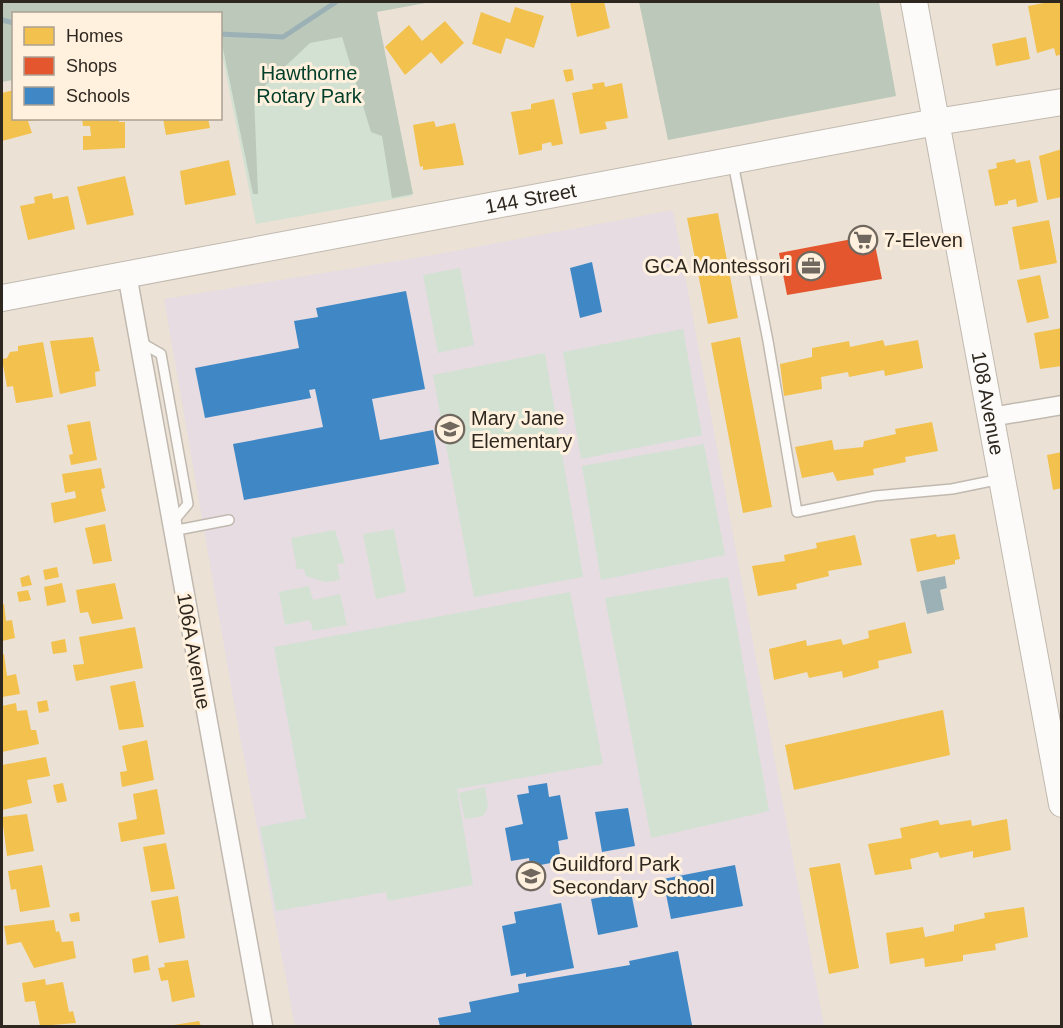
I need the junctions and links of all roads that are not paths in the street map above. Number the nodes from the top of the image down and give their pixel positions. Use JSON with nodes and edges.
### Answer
{"nodes":[{"id":1,"x":914,"y":2,"type":"edge"},
{"id":2,"x":1062,"y":102,"type":"edge"},
{"id":3,"x":936,"y":122,"type":"junction"},
{"id":4,"x":733,"y":160,"type":"junction"},
{"id":5,"x":127,"y":274,"type":"junction"},
{"id":6,"x":2,"y":298,"type":"edge"},
{"id":7,"x":1062,"y":405,"type":"edge"},
{"id":8,"x":991,"y":417,"type":"junction"},
{"id":9,"x":1002,"y":479,"type":"junction"},
{"id":10,"x":229,"y":520,"type":"dead end"},
{"id":11,"x":171,"y":528,"type":"junction"},
{"id":12,"x":1062,"y":804,"type":"edge"},
{"id":13,"x":263,"y":1026,"type":"edge"}],
"edges":[{"from":1,"to":3,"type":"main road","name":"108 Avenue"},
{"from":2,"to":3,"type":"main road","name":"144 Street"},
{"from":3,"to":4,"type":"main road","name":"144 Street"},
{"from":3,"to":8,"type":"main road","name":"108 Avenue"},
{"from":4,"to":5,"type":"main road","name":"144 Street"},
{"from":4,"to":9,"type":"lane"},
{"from":5,"to":6,"type":"main road","name":"144 Street"},
{"from":5,"to":11,"type":"street","name":"106A Avenue"},
{"from":7,"to":8,"type":"street"},
{"from":8,"to":9,"type":"main road","name":"108 Avenue"},
{"from":9,"to":12,"type":"main road","name":"108 Avenue"},
{"from":10,"to":11,"type":"lane"},
{"from":11,"to":13,"type":"street","name":"106A Avenue"}]}
